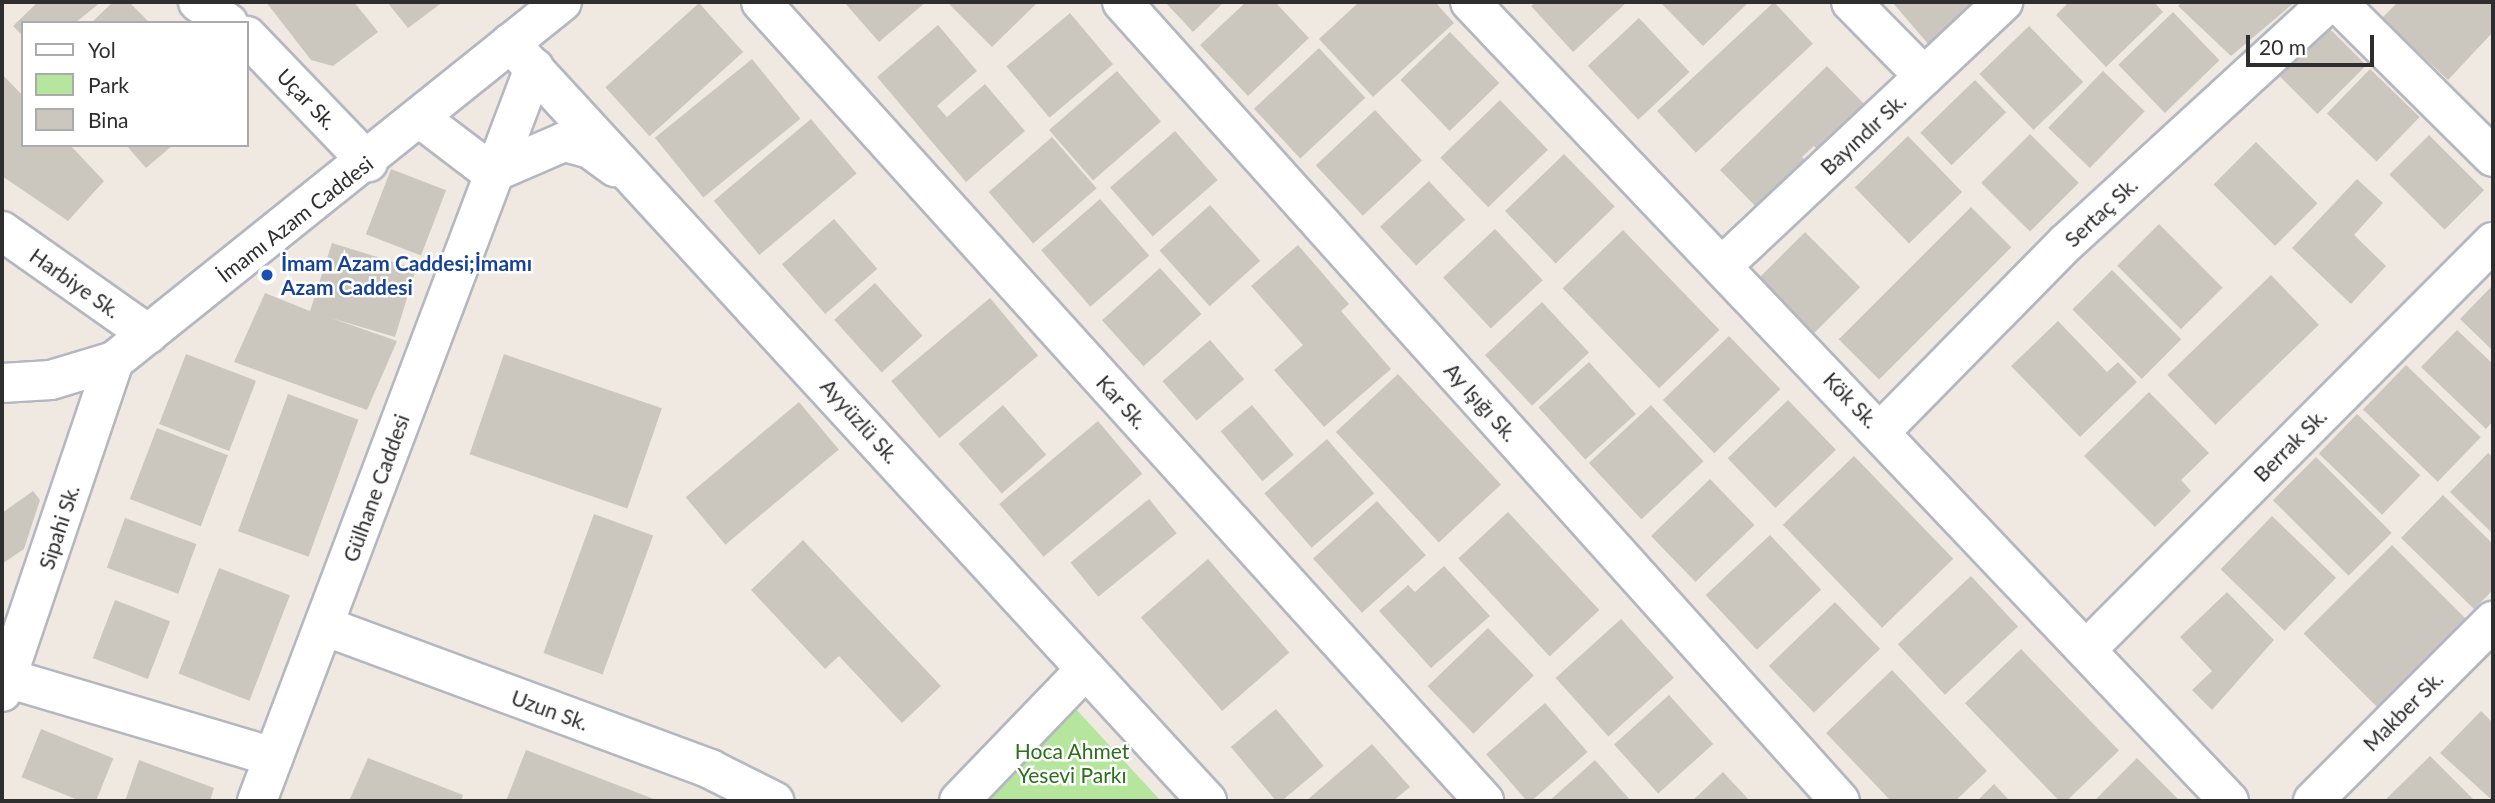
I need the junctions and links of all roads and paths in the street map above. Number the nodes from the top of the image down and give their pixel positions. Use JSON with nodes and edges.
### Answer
{"nodes":[{"id":1,"x":198,"y":2,"type":"edge"},
{"id":2,"x":562,"y":2,"type":"edge"},
{"id":3,"x":761,"y":2,"type":"edge"},
{"id":4,"x":1122,"y":2,"type":"edge"},
{"id":5,"x":1470,"y":2,"type":"edge"},
{"id":6,"x":1851,"y":2,"type":"edge"},
{"id":7,"x":2003,"y":2,"type":"edge"},
{"id":8,"x":2329,"y":2,"type":"edge"},
{"id":9,"x":2337,"y":2,"type":"edge"},
{"id":10,"x":225,"y":21,"type":"edge"},
{"id":11,"x":248,"y":37,"type":"edge"},
{"id":12,"x":522,"y":55,"type":"junction"},
{"id":13,"x":1924,"y":76,"type":"junction"},
{"id":14,"x":421,"y":119,"type":"junction"},
{"id":15,"x":2493,"y":158,"type":"edge"},
{"id":16,"x":368,"y":162,"type":"junction"},
{"id":17,"x":492,"y":173,"type":"junction"},
{"id":18,"x":654,"y":194,"type":"junction"},
{"id":19,"x":2,"y":231,"type":"edge"},
{"id":20,"x":2493,"y":242,"type":"edge"},
{"id":21,"x":1721,"y":266,"type":"junction"},
{"id":22,"x":148,"y":334,"type":"junction"},
{"id":23,"x":114,"y":361,"type":"junction"},
{"id":24,"x":2,"y":383,"type":"edge"},
{"id":25,"x":1881,"y":431,"type":"junction"},
{"id":26,"x":2493,"y":621,"type":"edge"},
{"id":27,"x":15,"y":625,"type":"edge"},
{"id":28,"x":324,"y":626,"type":"junction"},
{"id":29,"x":2087,"y":649,"type":"junction"},
{"id":30,"x":1086,"y":669,"type":"junction"},
{"id":31,"x":4,"y":685,"type":"edge"},
{"id":32,"x":274,"y":757,"type":"junction"},
{"id":33,"x":257,"y":801,"type":"edge"},
{"id":34,"x":774,"y":801,"type":"edge"},
{"id":35,"x":959,"y":801,"type":"edge"},
{"id":36,"x":1207,"y":801,"type":"edge"},
{"id":37,"x":1484,"y":801,"type":"edge"},
{"id":38,"x":1840,"y":801,"type":"edge"},
{"id":39,"x":2230,"y":801,"type":"edge"},
{"id":40,"x":2313,"y":801,"type":"edge"}],
"edges":[{"from":1,"to":10,"type":"street"},
{"from":2,"to":12,"type":"street","name":"İmamı Azam Caddesi"},
{"from":3,"to":37,"type":"street","name":"Kar Sk."},
{"from":4,"to":38,"type":"street","name":"Ay Işığı Sk."},
{"from":5,"to":21,"type":"street","name":"Kök Sk."},
{"from":6,"to":13,"type":"street"},
{"from":7,"to":13,"type":"street","name":"Bayındır Sk."},
{"from":8,"to":25,"type":"street","name":"Sertaç Sk."},
{"from":9,"to":15,"type":"street"},
{"from":11,"to":16,"type":"street","name":"Uçar Sk."},
{"from":12,"to":14,"type":"street","name":"İmamı Azam Caddesi"},
{"from":12,"to":17,"type":"street","name":"Gülhane Caddesi"},
{"from":12,"to":18,"type":"street","name":"Ayyüzlü Sk."},
{"from":13,"to":21,"type":"street","name":"Bayındır Sk."},
{"from":14,"to":16,"type":"street","name":"İmamı Azam Caddesi"},
{"from":14,"to":17,"type":"street"},
{"from":16,"to":22,"type":"street","name":"İmamı Azam Caddesi"},
{"from":17,"to":18,"type":"street"},
{"from":17,"to":28,"type":"street","name":"Gülhane Caddesi"},
{"from":18,"to":30,"type":"street","name":"Ayyüzlü Sk."},
{"from":19,"to":22,"type":"street","name":"Harbiye Sk."},
{"from":20,"to":29,"type":"street","name":"Berrak Sk."},
{"from":21,"to":25,"type":"street","name":"Kök Sk."},
{"from":22,"to":23,"type":"street","name":"İmamı Azam Caddesi"},
{"from":23,"to":24,"type":"street","name":"İmamı Azam Caddesi"},
{"from":23,"to":27,"type":"street","name":"Sipahi Sk."},
{"from":25,"to":29,"type":"street","name":"Kök Sk."},
{"from":26,"to":40,"type":"street","name":"Makber Sk."},
{"from":27,"to":31,"type":"street","name":"Sipahi Sk."},
{"from":28,"to":32,"type":"street","name":"Gülhane Caddesi"},
{"from":28,"to":34,"type":"street","name":"Uzun Sk."},
{"from":29,"to":39,"type":"street","name":"Kök Sk."},
{"from":30,"to":35,"type":"street"},
{"from":30,"to":36,"type":"street","name":"Ayyüzlü Sk."},
{"from":31,"to":32,"type":"street"},
{"from":32,"to":33,"type":"street","name":"Gülhane Caddesi"}]}
